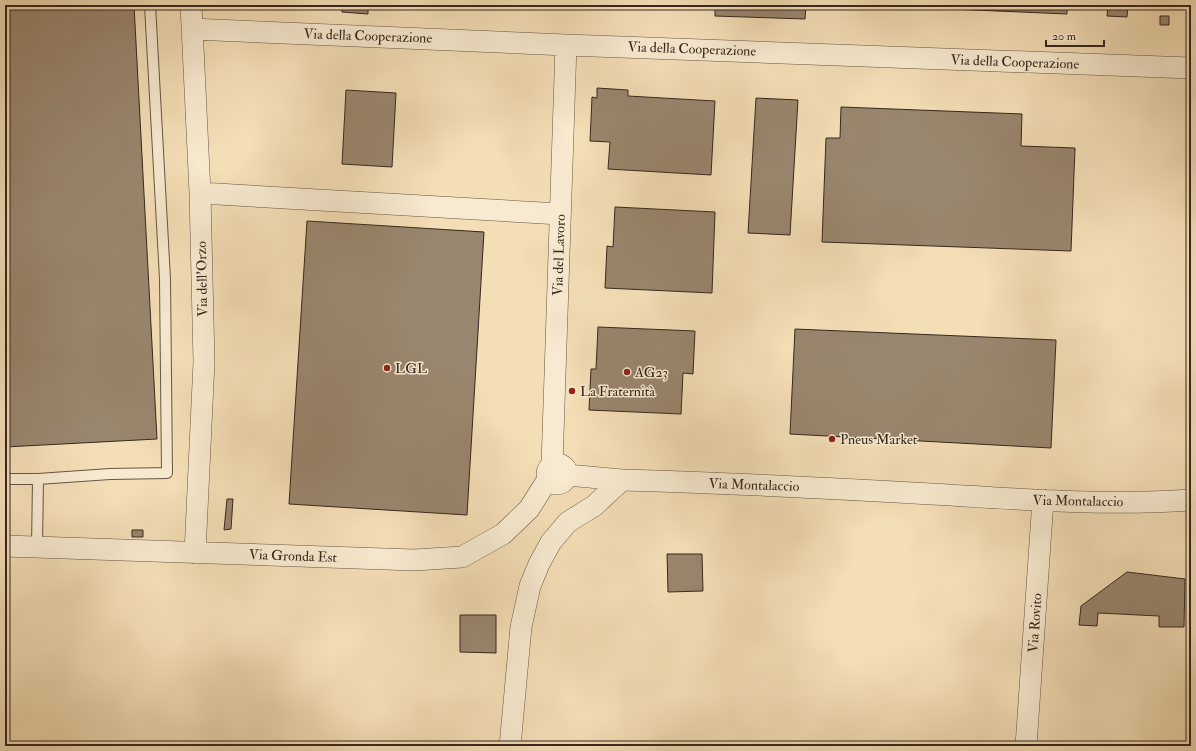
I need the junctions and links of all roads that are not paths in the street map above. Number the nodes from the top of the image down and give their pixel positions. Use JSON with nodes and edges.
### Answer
{"nodes":[{"id":1,"x":150,"y":5,"type":"edge"},
{"id":2,"x":191,"y":5,"type":"edge"},
{"id":3,"x":192,"y":29,"type":"junction"},
{"id":4,"x":566,"y":45,"type":"junction"},
{"id":5,"x":1191,"y":68,"type":"edge"},
{"id":6,"x":200,"y":193,"type":"junction"},
{"id":7,"x":560,"y":214,"type":"junction"},
{"id":8,"x":556,"y":473,"type":"junction"},
{"id":9,"x":5,"y":479,"type":"edge"},
{"id":10,"x":38,"y":479,"type":"junction"},
{"id":11,"x":622,"y":480,"type":"junction"},
{"id":12,"x":1043,"y":500,"type":"junction"},
{"id":13,"x":1191,"y":500,"type":"edge"},
{"id":14,"x":5,"y":546,"type":"edge"},
{"id":15,"x":37,"y":547,"type":"junction"},
{"id":16,"x":195,"y":553,"type":"junction"},
{"id":17,"x":510,"y":746,"type":"edge"},
{"id":18,"x":1026,"y":746,"type":"edge"}],
"edges":[{"from":1,"to":10,"type":"lane"},
{"from":2,"to":3,"type":"street","name":"Via dell'Orzo"},
{"from":3,"to":4,"type":"street","name":"Via della Cooperazione"},
{"from":3,"to":6,"type":"street","name":"Via dell'Orzo"},
{"from":4,"to":5,"type":"street","name":"Via della Cooperazione"},
{"from":4,"to":7,"type":"street","name":"Via del Lavoro"},
{"from":6,"to":7,"type":"street"},
{"from":6,"to":16,"type":"street","name":"Via dell'Orzo"},
{"from":7,"to":8,"type":"street","name":"Via del Lavoro"},
{"from":8,"to":11,"type":"street"},
{"from":8,"to":16,"type":"street","name":"Via Gronda Est"},
{"from":9,"to":10,"type":"lane"},
{"from":10,"to":15,"type":"lane"},
{"from":11,"to":12,"type":"street","name":"Via Montalaccio"},
{"from":11,"to":17,"type":"street"},
{"from":12,"to":13,"type":"street","name":"Via Montalaccio"},
{"from":12,"to":18,"type":"street","name":"Via Rovito"},
{"from":14,"to":15,"type":"street","name":"Via Gronda Est"},
{"from":15,"to":16,"type":"street","name":"Via Gronda Est"}]}
